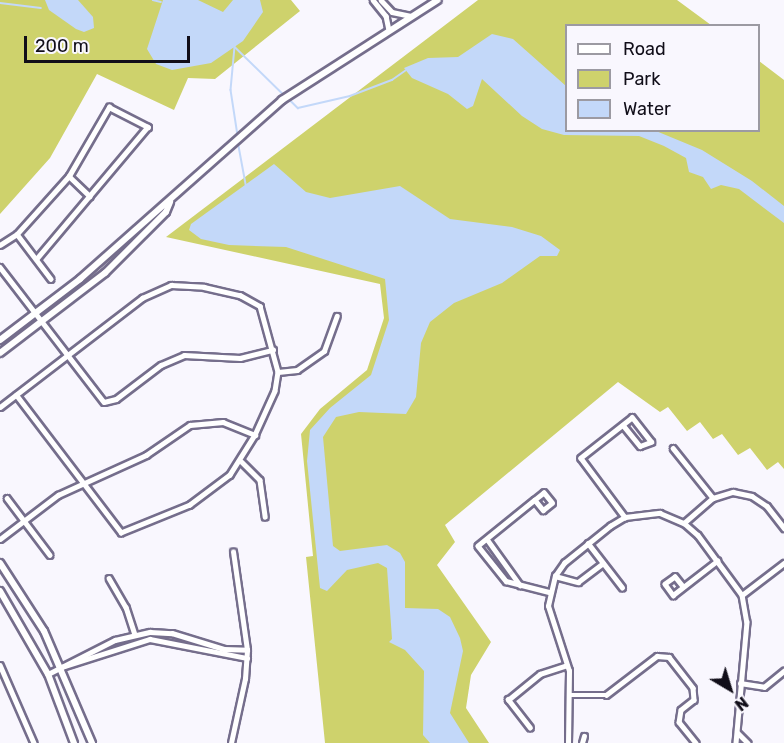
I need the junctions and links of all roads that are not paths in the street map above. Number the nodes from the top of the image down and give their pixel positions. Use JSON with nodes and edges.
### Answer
{"nodes":[{"id":1,"x":374,"y":0,"type":"edge"},
{"id":2,"x":381,"y":0,"type":"edge"},
{"id":3,"x":438,"y":0,"type":"edge"},
{"id":4,"x":411,"y":16,"type":"junction"},
{"id":5,"x":389,"y":30,"type":"junction"},
{"id":6,"x":69,"y":176,"type":"junction"},
{"id":7,"x":90,"y":196,"type":"junction"},
{"id":8,"x":170,"y":202,"type":"junction"},
{"id":9,"x":17,"y":234,"type":"junction"},
{"id":10,"x":0,"y":245,"type":"edge"},
{"id":11,"x":37,"y":259,"type":"junction"},
{"id":12,"x":0,"y":267,"type":"edge"},
{"id":13,"x":51,"y":279,"type":"dead end"},
{"id":14,"x":36,"y":313,"type":"junction"},
{"id":15,"x":337,"y":316,"type":"dead end"},
{"id":16,"x":42,"y":321,"type":"junction"},
{"id":17,"x":0,"y":340,"type":"edge"},
{"id":18,"x":273,"y":350,"type":"junction"},
{"id":19,"x":0,"y":353,"type":"edge"},
{"id":20,"x":68,"y":354,"type":"junction"},
{"id":21,"x":278,"y":372,"type":"junction"},
{"id":22,"x":16,"y":395,"type":"junction"},
{"id":23,"x":0,"y":406,"type":"edge"},
{"id":24,"x":623,"y":425,"type":"junction"},
{"id":25,"x":255,"y":435,"type":"junction"},
{"id":26,"x":673,"y":448,"type":"dead end"},
{"id":27,"x":242,"y":462,"type":"junction"},
{"id":28,"x":81,"y":483,"type":"junction"},
{"id":29,"x":7,"y":498,"type":"dead end"},
{"id":30,"x":713,"y":498,"type":"junction"},
{"id":31,"x":535,"y":500,"type":"dead end"},
{"id":32,"x":190,"y":505,"type":"junction"},
{"id":33,"x":194,"y":513,"type":"dead end"},
{"id":34,"x":265,"y":517,"type":"dead end"},
{"id":35,"x":625,"y":517,"type":"junction"},
{"id":36,"x":25,"y":520,"type":"junction"},
{"id":37,"x":684,"y":523,"type":"junction"},
{"id":38,"x":784,"y":528,"type":"edge"},
{"id":39,"x":0,"y":539,"type":"edge"},
{"id":40,"x":487,"y":539,"type":"junction"},
{"id":41,"x":588,"y":543,"type":"junction"},
{"id":42,"x":233,"y":552,"type":"dead end"},
{"id":43,"x":50,"y":555,"type":"dead end"},
{"id":44,"x":717,"y":561,"type":"junction"},
{"id":45,"x":603,"y":562,"type":"junction"},
{"id":46,"x":0,"y":563,"type":"edge"},
{"id":47,"x":784,"y":563,"type":"edge"},
{"id":48,"x":555,"y":576,"type":"junction"},
{"id":49,"x":109,"y":578,"type":"dead end"},
{"id":50,"x":520,"y":585,"type":"junction"},
{"id":51,"x":622,"y":587,"type":"dead end"},
{"id":52,"x":683,"y":587,"type":"dead end"},
{"id":53,"x":0,"y":591,"type":"edge"},
{"id":54,"x":549,"y":592,"type":"junction"},
{"id":55,"x":742,"y":595,"type":"junction"},
{"id":56,"x":135,"y":637,"type":"junction"},
{"id":57,"x":247,"y":650,"type":"junction"},
{"id":58,"x":247,"y":658,"type":"junction"},
{"id":59,"x":0,"y":664,"type":"edge"},
{"id":60,"x":567,"y":665,"type":"junction"},
{"id":61,"x":62,"y":668,"type":"junction"},
{"id":62,"x":784,"y":671,"type":"edge"},
{"id":63,"x":48,"y":674,"type":"junction"},
{"id":64,"x":740,"y":683,"type":"junction"},
{"id":65,"x":570,"y":694,"type":"junction"},
{"id":66,"x":530,"y":728,"type":"dead end"},
{"id":67,"x":738,"y":733,"type":"junction"},
{"id":68,"x":584,"y":736,"type":"dead end"},
{"id":69,"x":745,"y":742,"type":"edge"},
{"id":70,"x":34,"y":743,"type":"edge"},
{"id":71,"x":74,"y":743,"type":"edge"},
{"id":72,"x":92,"y":743,"type":"edge"},
{"id":73,"x":231,"y":743,"type":"edge"},
{"id":74,"x":568,"y":743,"type":"edge"},
{"id":75,"x":582,"y":743,"type":"edge"},
{"id":76,"x":696,"y":743,"type":"edge"},
{"id":77,"x":736,"y":743,"type":"edge"}],
"edges":[{"from":1,"to":5,"type":"street"},
{"from":2,"to":4,"type":"street"},
{"from":3,"to":4,"type":"main road"},
{"from":4,"to":5,"type":"main road"},
{"from":5,"to":8,"type":"main road"},
{"from":6,"to":7,"type":"street"},
{"from":6,"to":7,"type":"street"},
{"from":6,"to":9,"type":"street"},
{"from":7,"to":11,"type":"street"},
{"from":8,"to":14,"type":"main road"},
{"from":8,"to":16,"type":"main road"},
{"from":9,"to":10,"type":"street"},
{"from":9,"to":11,"type":"street"},
{"from":11,"to":13,"type":"street"},
{"from":12,"to":14,"type":"street"},
{"from":14,"to":16,"type":"street"},
{"from":14,"to":17,"type":"main road"},
{"from":15,"to":21,"type":"street"},
{"from":16,"to":19,"type":"main road"},
{"from":16,"to":20,"type":"street"},
{"from":18,"to":20,"type":"street"},
{"from":18,"to":20,"type":"street"},
{"from":18,"to":21,"type":"street"},
{"from":20,"to":22,"type":"street"},
{"from":21,"to":25,"type":"street"},
{"from":22,"to":23,"type":"street"},
{"from":22,"to":28,"type":"street"},
{"from":24,"to":24,"type":"street"},
{"from":24,"to":35,"type":"street"},
{"from":25,"to":27,"type":"street"},
{"from":25,"to":28,"type":"street"},
{"from":26,"to":30,"type":"street"},
{"from":27,"to":32,"type":"street"},
{"from":27,"to":34,"type":"street"},
{"from":28,"to":32,"type":"street"},
{"from":28,"to":36,"type":"street"},
{"from":29,"to":36,"type":"street"},
{"from":30,"to":37,"type":"street"},
{"from":30,"to":38,"type":"street"},
{"from":31,"to":40,"type":"street"},
{"from":32,"to":33,"type":"street"},
{"from":35,"to":37,"type":"street"},
{"from":35,"to":41,"type":"street"},
{"from":36,"to":39,"type":"street"},
{"from":36,"to":43,"type":"street"},
{"from":37,"to":44,"type":"street"},
{"from":40,"to":50,"type":"street"},
{"from":40,"to":50,"type":"street"},
{"from":41,"to":45,"type":"street"},
{"from":41,"to":48,"type":"street"},
{"from":42,"to":57,"type":"street"},
{"from":44,"to":52,"type":"street"},
{"from":44,"to":55,"type":"street"},
{"from":45,"to":48,"type":"street"},
{"from":45,"to":51,"type":"street"},
{"from":46,"to":61,"type":"main road"},
{"from":47,"to":55,"type":"street"},
{"from":48,"to":54,"type":"street"},
{"from":49,"to":56,"type":"street"},
{"from":50,"to":54,"type":"street"},
{"from":53,"to":63,"type":"main road"},
{"from":54,"to":60,"type":"street"},
{"from":55,"to":64,"type":"street"},
{"from":56,"to":57,"type":"street"},
{"from":56,"to":58,"type":"street"},
{"from":56,"to":61,"type":"street"},
{"from":57,"to":58,"type":"street"},
{"from":58,"to":73,"type":"street"},
{"from":59,"to":70,"type":"street"},
{"from":60,"to":65,"type":"street"},
{"from":60,"to":66,"type":"street"},
{"from":61,"to":63,"type":"street"},
{"from":61,"to":72,"type":"main road"},
{"from":62,"to":64,"type":"street"},
{"from":63,"to":71,"type":"main road"},
{"from":64,"to":67,"type":"street"},
{"from":65,"to":74,"type":"street"},
{"from":65,"to":76,"type":"street"},
{"from":67,"to":69,"type":"street"},
{"from":67,"to":77,"type":"street"},
{"from":68,"to":75,"type":"street"}]}
